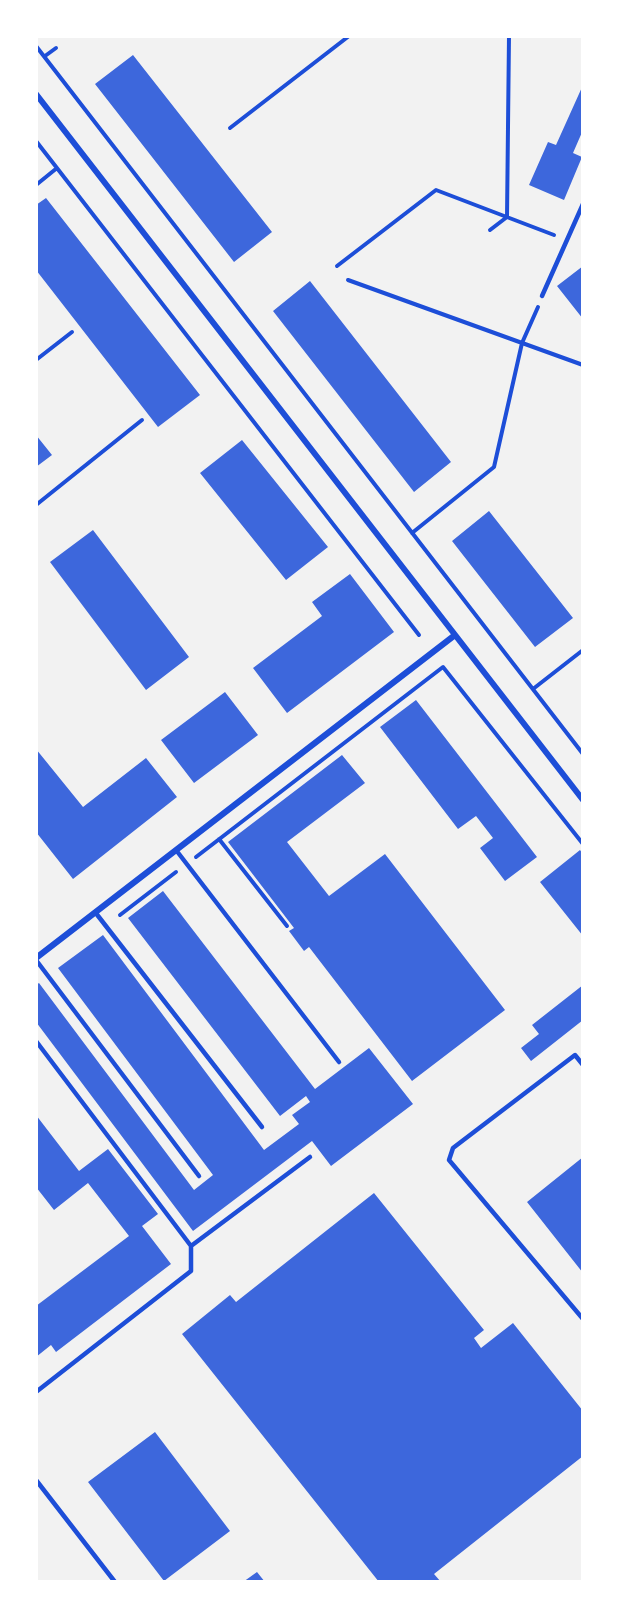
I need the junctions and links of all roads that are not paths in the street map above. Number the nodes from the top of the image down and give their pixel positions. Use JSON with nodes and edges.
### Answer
{"nodes":[{"id":1,"x":36,"y":94,"type":"edge"},
{"id":2,"x":583,"y":204,"type":"edge"},
{"id":3,"x":542,"y":296,"type":"road end"},
{"id":4,"x":455,"y":635,"type":"junction"},
{"id":5,"x":583,"y":800,"type":"edge"},
{"id":6,"x":176,"y":850,"type":"junction"},
{"id":7,"x":95,"y":912,"type":"junction"},
{"id":8,"x":36,"y":959,"type":"edge"},
{"id":9,"x":36,"y":1041,"type":"edge"},
{"id":10,"x":339,"y":1062,"type":"dead end"},
{"id":11,"x":583,"y":1065,"type":"edge"},
{"id":12,"x":262,"y":1127,"type":"dead end"},
{"id":13,"x":310,"y":1157,"type":"dead end"},
{"id":14,"x":199,"y":1176,"type":"dead end"},
{"id":15,"x":191,"y":1246,"type":"junction"},
{"id":16,"x":583,"y":1319,"type":"edge"},
{"id":17,"x":36,"y":1392,"type":"edge"},
{"id":18,"x":36,"y":1480,"type":"edge"},
{"id":19,"x":115,"y":1582,"type":"edge"}],
"edges":[{"from":1,"to":4,"type":"street"},
{"from":2,"to":3,"type":"lane"},
{"from":4,"to":5,"type":"street"},
{"from":4,"to":6,"type":"street"},
{"from":6,"to":7,"type":"street"},
{"from":6,"to":10,"type":"lane"},
{"from":7,"to":8,"type":"street"},
{"from":7,"to":12,"type":"lane"},
{"from":8,"to":14,"type":"lane"},
{"from":9,"to":15,"type":"lane"},
{"from":11,"to":16,"type":"lane"},
{"from":13,"to":15,"type":"lane"},
{"from":15,"to":17,"type":"lane"},
{"from":18,"to":19,"type":"lane"}]}
